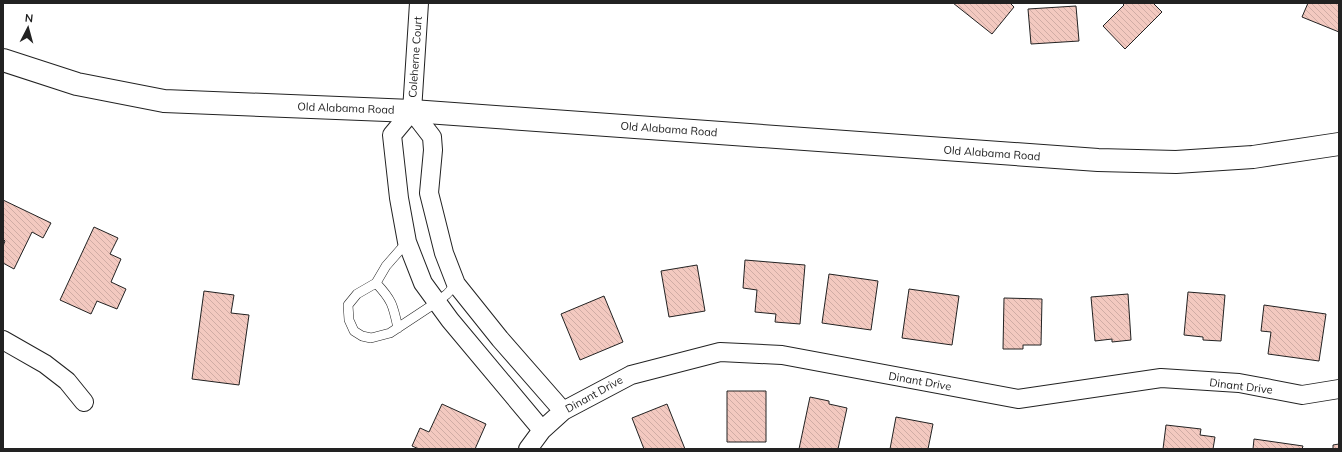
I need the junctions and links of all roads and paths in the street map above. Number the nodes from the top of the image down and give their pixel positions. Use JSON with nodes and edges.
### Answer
{"nodes":[{"id":1,"x":419,"y":3,"type":"edge"},
{"id":2,"x":3,"y":60,"type":"edge"},
{"id":3,"x":412,"y":111,"type":"junction"},
{"id":4,"x":1339,"y":144,"type":"edge"},
{"id":5,"x":429,"y":193,"type":"junction"},
{"id":6,"x":399,"y":198,"type":"junction"},
{"id":7,"x":407,"y":242,"type":"junction"},
{"id":8,"x":376,"y":283,"type":"junction"},
{"id":9,"x":456,"y":284,"type":"junction"},
{"id":10,"x":437,"y":302,"type":"junction"},
{"id":11,"x":398,"y":328,"type":"junction"},
{"id":12,"x":3,"y":340,"type":"edge"},
{"id":13,"x":1339,"y":389,"type":"edge"},
{"id":14,"x":84,"y":402,"type":"dead end"},
{"id":15,"x":563,"y":411,"type":"junction"},
{"id":16,"x":542,"y":430,"type":"junction"},
{"id":17,"x":528,"y":449,"type":"edge"}],
"edges":[{"from":1,"to":3,"type":"street","name":"Coleherne Court"},
{"from":2,"to":3,"type":"main road","name":"Old Alabama Road"},
{"from":3,"to":4,"type":"main road","name":"Old Alabama Road"},
{"from":3,"to":5,"type":"street"},
{"from":3,"to":6,"type":"street"},
{"from":5,"to":6,"type":"street"},
{"from":5,"to":9,"type":"street"},
{"from":6,"to":7,"type":"street"},
{"from":7,"to":8,"type":"lane"},
{"from":7,"to":10,"type":"street"},
{"from":8,"to":11,"type":"lane"},
{"from":8,"to":11,"type":"lane"},
{"from":9,"to":10,"type":"lane"},
{"from":9,"to":15,"type":"street"},
{"from":10,"to":11,"type":"lane"},
{"from":10,"to":16,"type":"street"},
{"from":12,"to":14,"type":"street"},
{"from":13,"to":15,"type":"street","name":"Dinant Drive"},
{"from":15,"to":16,"type":"street","name":"Dinant Drive"},
{"from":16,"to":17,"type":"street","name":"Dinant Drive"}]}
